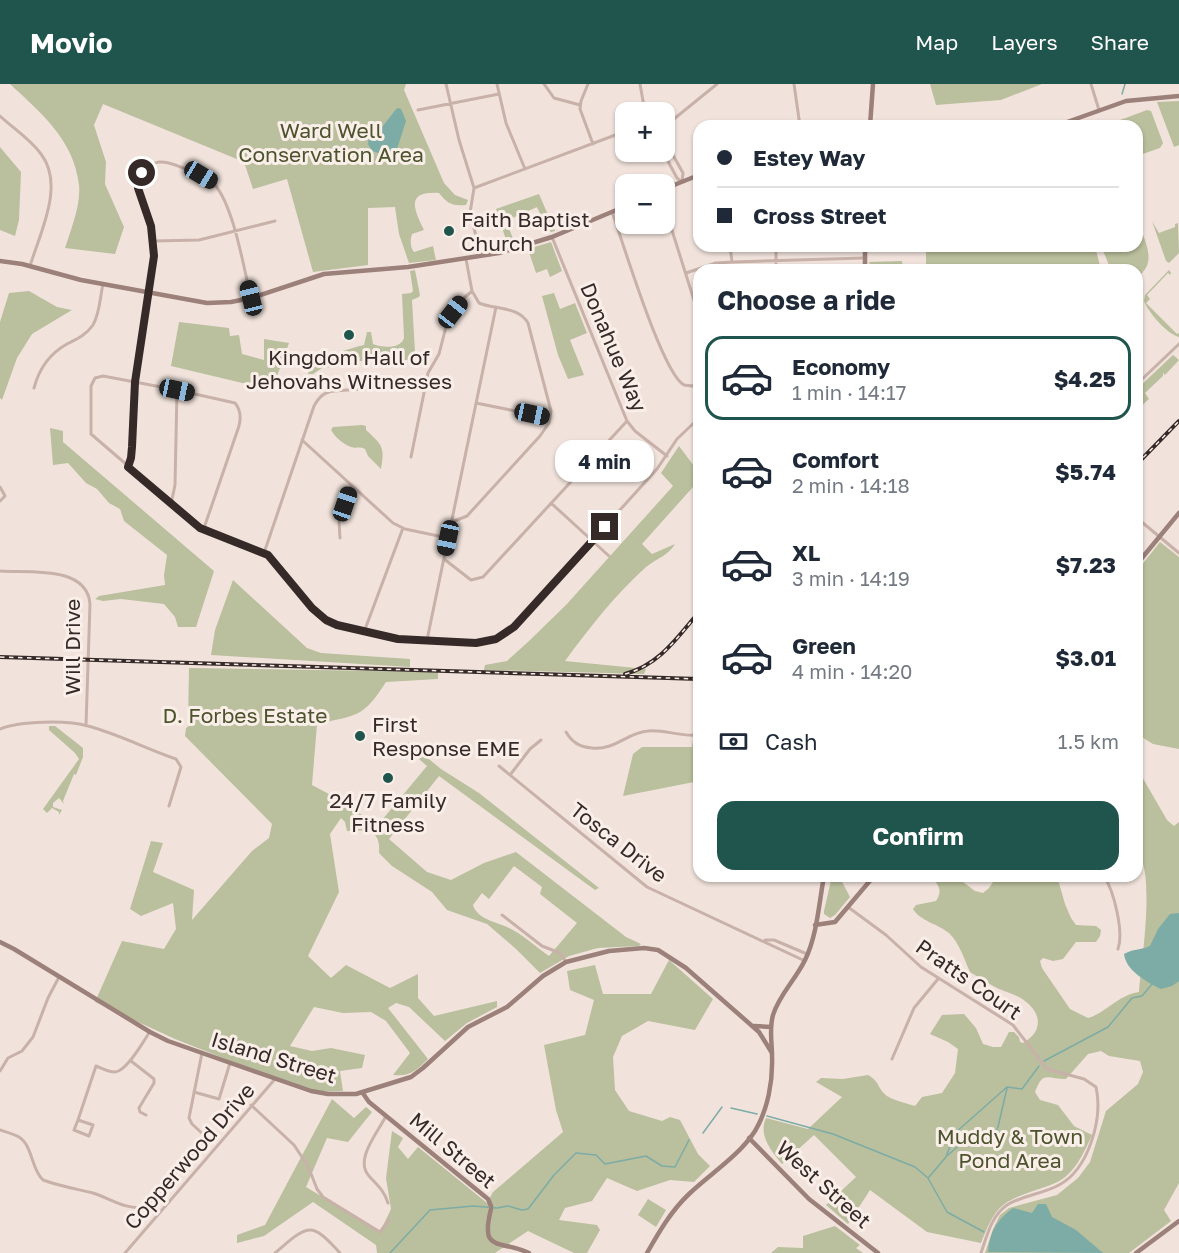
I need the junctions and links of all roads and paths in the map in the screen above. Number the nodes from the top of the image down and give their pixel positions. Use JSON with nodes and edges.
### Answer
{"nodes":[{"id":1,"x":446,"y":84,"type":"edge"},
{"id":2,"x":497,"y":84,"type":"edge"},
{"id":3,"x":544,"y":84,"type":"edge"},
{"id":4,"x":588,"y":84,"type":"edge"},
{"id":5,"x":640,"y":84,"type":"edge"},
{"id":6,"x":717,"y":84,"type":"edge"},
{"id":7,"x":794,"y":84,"type":"edge"},
{"id":8,"x":873,"y":84,"type":"edge"},
{"id":9,"x":1091,"y":84,"type":"edge"},
{"id":10,"x":499,"y":94,"type":"junction"},
{"id":11,"x":1179,"y":96,"type":"edge"},
{"id":12,"x":643,"y":102,"type":"edge"},
{"id":13,"x":450,"y":104,"type":"junction"},
{"id":14,"x":580,"y":105,"type":"junction"},
{"id":15,"x":418,"y":110,"type":"dead end"},
{"id":16,"x":1099,"y":110,"type":"junction"},
{"id":17,"x":0,"y":116,"type":"edge"},
{"id":18,"x":675,"y":118,"type":"edge"},
{"id":19,"x":799,"y":120,"type":"edge"},
{"id":20,"x":870,"y":120,"type":"edge"},
{"id":21,"x":1072,"y":120,"type":"edge"},
{"id":22,"x":615,"y":135,"type":"edge"},
{"id":23,"x":593,"y":144,"type":"junction"},
{"id":24,"x":675,"y":159,"type":"edge"},
{"id":25,"x":668,"y":162,"type":"edge"},
{"id":26,"x":525,"y":169,"type":"junction"},
{"id":27,"x":693,"y":177,"type":"edge"},
{"id":28,"x":682,"y":182,"type":"junction"},
{"id":29,"x":675,"y":185,"type":"edge"},
{"id":30,"x":474,"y":188,"type":"junction"},
{"id":31,"x":615,"y":211,"type":"edge"},
{"id":32,"x":612,"y":212,"type":"junction"},
{"id":33,"x":275,"y":221,"type":"dead end"},
{"id":34,"x":234,"y":232,"type":"junction"},
{"id":35,"x":673,"y":234,"type":"edge"},
{"id":36,"x":552,"y":237,"type":"junction"},
{"id":37,"x":154,"y":241,"type":"junction"},
{"id":38,"x":731,"y":252,"type":"edge"},
{"id":39,"x":776,"y":252,"type":"edge"},
{"id":40,"x":865,"y":252,"type":"edge"},
{"id":41,"x":481,"y":256,"type":"junction"},
{"id":42,"x":865,"y":258,"type":"junction"},
{"id":43,"x":466,"y":259,"type":"junction"},
{"id":44,"x":0,"y":261,"type":"edge"},
{"id":45,"x":776,"y":261,"type":"junction"},
{"id":46,"x":732,"y":262,"type":"junction"},
{"id":47,"x":713,"y":264,"type":"edge"},
{"id":48,"x":865,"y":264,"type":"edge"},
{"id":49,"x":30,"y":266,"type":"junction"},
{"id":50,"x":693,"y":271,"type":"edge"},
{"id":51,"x":686,"y":273,"type":"junction"},
{"id":52,"x":103,"y":284,"type":"junction"},
{"id":53,"x":472,"y":291,"type":"junction"},
{"id":54,"x":149,"y":292,"type":"junction"},
{"id":55,"x":693,"y":296,"type":"edge"},
{"id":56,"x":251,"y":298,"type":"junction"},
{"id":57,"x":496,"y":308,"type":"junction"},
{"id":58,"x":1179,"y":344,"type":"edge"},
{"id":59,"x":1143,"y":378,"type":"edge"},
{"id":60,"x":135,"y":382,"type":"junction"},
{"id":61,"x":425,"y":384,"type":"junction"},
{"id":62,"x":693,"y":385,"type":"edge"},
{"id":63,"x":34,"y":388,"type":"dead end"},
{"id":64,"x":177,"y":390,"type":"junction"},
{"id":65,"x":476,"y":402,"type":"junction"},
{"id":66,"x":550,"y":418,"type":"junction"},
{"id":67,"x":627,"y":421,"type":"junction"},
{"id":68,"x":693,"y":424,"type":"edge"},
{"id":69,"x":302,"y":441,"type":"junction"},
{"id":70,"x":667,"y":456,"type":"junction"},
{"id":71,"x":411,"y":457,"type":"dead end"},
{"id":72,"x":128,"y":467,"type":"junction"},
{"id":73,"x":351,"y":485,"type":"junction"},
{"id":74,"x":0,"y":487,"type":"edge"},
{"id":75,"x":0,"y":501,"type":"edge"},
{"id":76,"x":551,"y":503,"type":"junction"},
{"id":77,"x":171,"y":504,"type":"junction"},
{"id":78,"x":1179,"y":513,"type":"edge"},
{"id":79,"x":452,"y":522,"type":"junction"},
{"id":80,"x":1143,"y":523,"type":"edge"},
{"id":81,"x":404,"y":528,"type":"junction"},
{"id":82,"x":204,"y":529,"type":"junction"},
{"id":83,"x":1159,"y":537,"type":"junction"},
{"id":84,"x":340,"y":538,"type":"dead end"},
{"id":85,"x":448,"y":538,"type":"junction"},
{"id":86,"x":592,"y":541,"type":"junction"},
{"id":87,"x":264,"y":553,"type":"junction"},
{"id":88,"x":1179,"y":553,"type":"edge"},
{"id":89,"x":609,"y":556,"type":"dead end"},
{"id":90,"x":1143,"y":557,"type":"edge"},
{"id":91,"x":444,"y":560,"type":"junction"},
{"id":92,"x":0,"y":571,"type":"edge"},
{"id":93,"x":364,"y":632,"type":"junction"},
{"id":94,"x":428,"y":640,"type":"junction"},
{"id":95,"x":86,"y":725,"type":"junction"},
{"id":96,"x":0,"y":729,"type":"edge"},
{"id":97,"x":566,"y":732,"type":"dead end"},
{"id":98,"x":693,"y":735,"type":"edge"},
{"id":99,"x":542,"y":740,"type":"dead end"},
{"id":100,"x":499,"y":765,"type":"dead end"},
{"id":101,"x":510,"y":775,"type":"junction"},
{"id":102,"x":169,"y":806,"type":"dead end"},
{"id":103,"x":823,"y":882,"type":"edge"},
{"id":104,"x":869,"y":882,"type":"edge"},
{"id":105,"x":1107,"y":882,"type":"edge"},
{"id":106,"x":848,"y":907,"type":"junction"},
{"id":107,"x":502,"y":915,"type":"dead end"},
{"id":108,"x":815,"y":925,"type":"junction"},
{"id":109,"x":763,"y":939,"type":"junction"},
{"id":110,"x":0,"y":942,"type":"edge"},
{"id":111,"x":1118,"y":949,"type":"dead end"},
{"id":112,"x":808,"y":954,"type":"junction"},
{"id":113,"x":805,"y":961,"type":"junction"},
{"id":114,"x":566,"y":962,"type":"junction"},
{"id":115,"x":59,"y":977,"type":"junction"},
{"id":116,"x":938,"y":979,"type":"junction"},
{"id":117,"x":749,"y":1023,"type":"junction"},
{"id":118,"x":771,"y":1030,"type":"junction"},
{"id":119,"x":150,"y":1032,"type":"junction"},
{"id":120,"x":759,"y":1032,"type":"junction"},
{"id":121,"x":202,"y":1053,"type":"junction"},
{"id":122,"x":772,"y":1053,"type":"junction"},
{"id":123,"x":892,"y":1059,"type":"dead end"},
{"id":124,"x":130,"y":1061,"type":"junction"},
{"id":125,"x":230,"y":1063,"type":"junction"},
{"id":126,"x":0,"y":1071,"type":"edge"},
{"id":127,"x":275,"y":1079,"type":"junction"},
{"id":128,"x":194,"y":1092,"type":"junction"},
{"id":129,"x":362,"y":1092,"type":"junction"},
{"id":130,"x":251,"y":1105,"type":"junction"},
{"id":131,"x":146,"y":1115,"type":"dead end"},
{"id":132,"x":386,"y":1116,"type":"junction"},
{"id":133,"x":78,"y":1120,"type":"junction"},
{"id":134,"x":0,"y":1130,"type":"edge"},
{"id":135,"x":749,"y":1138,"type":"junction"},
{"id":136,"x":388,"y":1203,"type":"dead end"},
{"id":137,"x":390,"y":1220,"type":"dead end"},
{"id":138,"x":1179,"y":1221,"type":"edge"},
{"id":139,"x":125,"y":1253,"type":"edge"},
{"id":140,"x":275,"y":1253,"type":"edge"},
{"id":141,"x":340,"y":1253,"type":"edge"},
{"id":142,"x":529,"y":1253,"type":"edge"},
{"id":143,"x":647,"y":1253,"type":"edge"},
{"id":144,"x":878,"y":1253,"type":"edge"},
{"id":145,"x":981,"y":1253,"type":"edge"},
{"id":146,"x":1136,"y":1253,"type":"edge"}],
"edges":[{"from":1,"to":13,"type":"street"},
{"from":2,"to":10,"type":"street"},
{"from":3,"to":14,"type":"street"},
{"from":4,"to":14,"type":"street"},
{"from":5,"to":12,"type":"street"},
{"from":6,"to":18,"type":"street"},
{"from":7,"to":19,"type":"street"},
{"from":8,"to":20,"type":"main road"},
{"from":9,"to":16,"type":"street"},
{"from":10,"to":13,"type":"street"},
{"from":10,"to":26,"type":"street"},
{"from":11,"to":16,"type":"main road"},
{"from":13,"to":15,"type":"street"},
{"from":13,"to":30,"type":"street"},
{"from":14,"to":23,"type":"street"},
{"from":16,"to":21,"type":"main road"},
{"from":17,"to":49,"type":"street"},
{"from":22,"to":23,"type":"street"},
{"from":23,"to":26,"type":"street"},
{"from":24,"to":28,"type":"street"},
{"from":25,"to":28,"type":"street"},
{"from":26,"to":30,"type":"street"},
{"from":27,"to":28,"type":"main road"},
{"from":28,"to":29,"type":"main road"},
{"from":30,"to":41,"type":"street"},
{"from":31,"to":32,"type":"main road"},
{"from":32,"to":36,"type":"main road"},
{"from":32,"to":62,"type":"street"},
{"from":33,"to":34,"type":"street"},
{"from":34,"to":37,"type":"street"},
{"from":34,"to":37,"type":"street"},
{"from":34,"to":56,"type":"street"},
{"from":35,"to":51,"type":"street"},
{"from":36,"to":41,"type":"main road"},
{"from":36,"to":67,"type":"street","name":"Donahue Way"},
{"from":37,"to":54,"type":"street"},
{"from":38,"to":46,"type":"street"},
{"from":39,"to":45,"type":"street"},
{"from":40,"to":42,"type":"main road"},
{"from":41,"to":43,"type":"main road"},
{"from":42,"to":45,"type":"street"},
{"from":42,"to":48,"type":"main road"},
{"from":43,"to":53,"type":"street"},
{"from":43,"to":56,"type":"main road"},
{"from":44,"to":49,"type":"main road"},
{"from":45,"to":46,"type":"street"},
{"from":46,"to":47,"type":"street"},
{"from":49,"to":52,"type":"main road"},
{"from":50,"to":51,"type":"street"},
{"from":51,"to":55,"type":"street"},
{"from":52,"to":54,"type":"main road"},
{"from":52,"to":63,"type":"street"},
{"from":53,"to":57,"type":"street"},
{"from":53,"to":61,"type":"street"},
{"from":54,"to":56,"type":"main road"},
{"from":54,"to":60,"type":"street"},
{"from":57,"to":65,"type":"street"},
{"from":57,"to":66,"type":"street"},
{"from":58,"to":59,"type":"street"},
{"from":60,"to":64,"type":"street"},
{"from":60,"to":72,"type":"street"},
{"from":60,"to":72,"type":"street"},
{"from":61,"to":69,"type":"street"},
{"from":61,"to":71,"type":"street"},
{"from":64,"to":77,"type":"street"},
{"from":64,"to":82,"type":"street"},
{"from":65,"to":66,"type":"street"},
{"from":65,"to":79,"type":"street"},
{"from":66,"to":79,"type":"street"},
{"from":67,"to":70,"type":"street","name":"Donahue Way"},
{"from":67,"to":76,"type":"street"},
{"from":68,"to":70,"type":"street"},
{"from":69,"to":73,"type":"street"},
{"from":69,"to":87,"type":"street"},
{"from":70,"to":86,"type":"street"},
{"from":72,"to":77,"type":"street"},
{"from":73,"to":81,"type":"street"},
{"from":73,"to":84,"type":"street"},
{"from":74,"to":75,"type":"street"},
{"from":76,"to":86,"type":"street"},
{"from":76,"to":91,"type":"street"},
{"from":77,"to":82,"type":"street"},
{"from":78,"to":83,"type":"main road"},
{"from":79,"to":85,"type":"street"},
{"from":80,"to":83,"type":"street"},
{"from":81,"to":85,"type":"street"},
{"from":81,"to":93,"type":"street"},
{"from":82,"to":87,"type":"street"},
{"from":83,"to":88,"type":"street"},
{"from":83,"to":90,"type":"main road"},
{"from":85,"to":91,"type":"street"},
{"from":86,"to":89,"type":"street"},
{"from":86,"to":94,"type":"street"},
{"from":87,"to":93,"type":"street"},
{"from":91,"to":94,"type":"street"},
{"from":92,"to":95,"type":"street","name":"Will Drive"},
{"from":93,"to":94,"type":"street"},
{"from":95,"to":96,"type":"street"},
{"from":95,"to":102,"type":"street"},
{"from":97,"to":98,"type":"street"},
{"from":99,"to":101,"type":"street"},
{"from":100,"to":101,"type":"street","name":"Tosca Drive"},
{"from":101,"to":109,"type":"street","name":"Tosca Drive"},
{"from":103,"to":108,"type":"main road"},
{"from":104,"to":106,"type":"main road"},
{"from":105,"to":111,"type":"street"},
{"from":106,"to":108,"type":"main road"},
{"from":106,"to":116,"type":"street","name":"Pratts Court"},
{"from":107,"to":114,"type":"street"},
{"from":108,"to":112,"type":"main road"},
{"from":109,"to":112,"type":"street","name":"Tosca Drive"},
{"from":109,"to":113,"type":"street","name":"Tosca Drive"},
{"from":110,"to":115,"type":"main road","name":"Island Street"},
{"from":112,"to":113,"type":"main road"},
{"from":113,"to":118,"type":"main road"},
{"from":114,"to":117,"type":"main road","name":"Island Street"},
{"from":114,"to":129,"type":"main road","name":"Island Street"},
{"from":115,"to":119,"type":"main road","name":"Island Street"},
{"from":115,"to":126,"type":"street"},
{"from":116,"to":123,"type":"street"},
{"from":116,"to":145,"type":"street","name":"Pratts Court"},
{"from":117,"to":118,"type":"main road"},
{"from":117,"to":120,"type":"main road","name":"Island Street"},
{"from":118,"to":120,"type":"main road"},
{"from":118,"to":122,"type":"main road"},
{"from":119,"to":121,"type":"main road","name":"Island Street"},
{"from":119,"to":124,"type":"street"},
{"from":120,"to":122,"type":"main road","name":"Island Street"},
{"from":121,"to":125,"type":"main road","name":"Island Street"},
{"from":121,"to":128,"type":"street"},
{"from":122,"to":135,"type":"main road"},
{"from":124,"to":131,"type":"street"},
{"from":124,"to":133,"type":"street"},
{"from":125,"to":127,"type":"main road","name":"Island Street"},
{"from":125,"to":128,"type":"street"},
{"from":127,"to":129,"type":"main road","name":"Island Street"},
{"from":127,"to":130,"type":"street","name":"Copperwood Drive"},
{"from":128,"to":134,"type":"street"},
{"from":129,"to":132,"type":"main road","name":"Mill Street"},
{"from":130,"to":137,"type":"street"},
{"from":130,"to":139,"type":"street","name":"Copperwood Drive"},
{"from":132,"to":136,"type":"street"},
{"from":132,"to":142,"type":"main road","name":"Mill Street"},
{"from":133,"to":133,"type":"street"},
{"from":135,"to":143,"type":"main road"},
{"from":135,"to":144,"type":"main road","name":"West Street"},
{"from":138,"to":146,"type":"main road"},
{"from":140,"to":141,"type":"street"}]}
